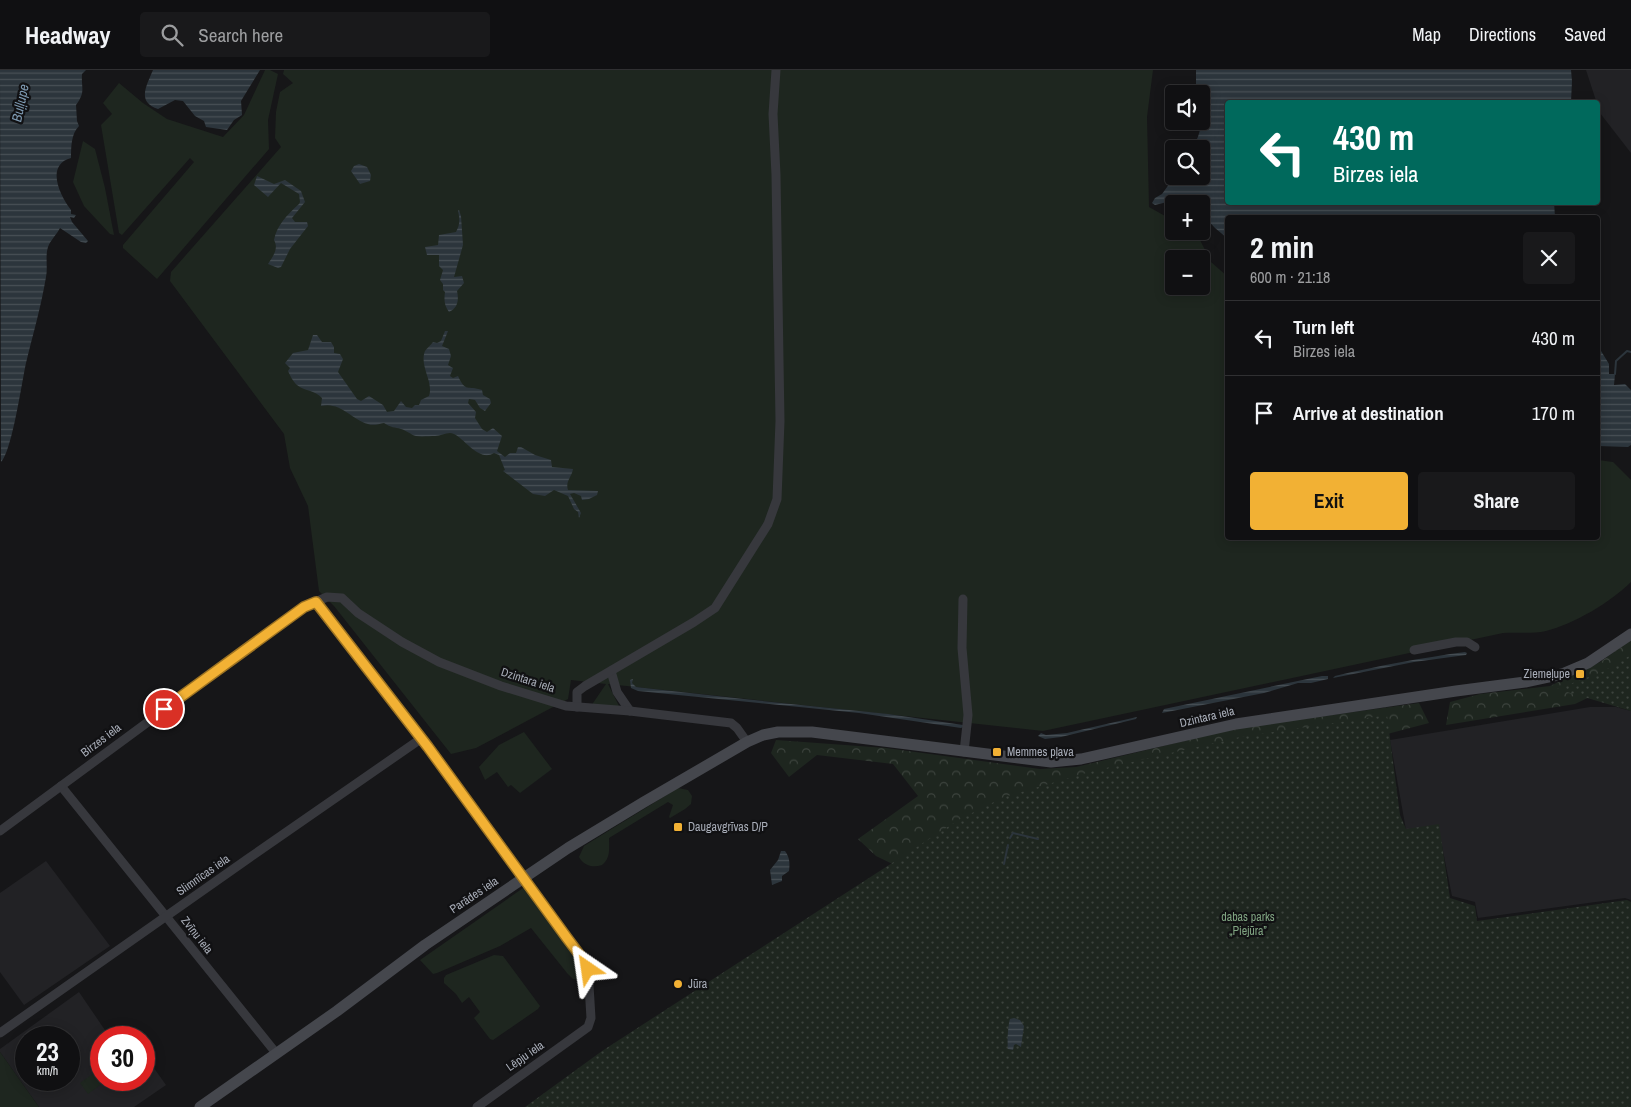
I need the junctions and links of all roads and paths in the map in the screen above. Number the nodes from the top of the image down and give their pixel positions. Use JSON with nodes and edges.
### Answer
{"nodes":[{"id":1,"x":776,"y":70,"type":"edge"},
{"id":2,"x":963,"y":599,"type":"dead end"},
{"id":3,"x":316,"y":602,"type":"junction"},
{"id":4,"x":1631,"y":634,"type":"edge"},
{"id":5,"x":1475,"y":647,"type":"dead end"},
{"id":6,"x":1414,"y":650,"type":"dead end"},
{"id":7,"x":611,"y":671,"type":"junction"},
{"id":8,"x":576,"y":707,"type":"junction"},
{"id":9,"x":630,"y":711,"type":"junction"},
{"id":10,"x":778,"y":732,"type":"joint"},
{"id":11,"x":422,"y":738,"type":"junction"},
{"id":12,"x":747,"y":742,"type":"junction"},
{"id":13,"x":964,"y":752,"type":"junction"},
{"id":14,"x":61,"y":786,"type":"junction"},
{"id":15,"x":0,"y":830,"type":"edge"},
{"id":16,"x":524,"y":878,"type":"junction"},
{"id":17,"x":166,"y":916,"type":"junction"},
{"id":18,"x":0,"y":1033,"type":"edge"},
{"id":19,"x":276,"y":1053,"type":"junction"},
{"id":20,"x":200,"y":1107,"type":"edge"},
{"id":21,"x":478,"y":1107,"type":"edge"}],
"edges":[{"from":1,"to":7,"type":"street"},
{"from":2,"to":13,"type":"street"},
{"from":3,"to":8,"type":"street","name":"Dzintara iela"},
{"from":3,"to":11,"type":"street"},
{"from":3,"to":14,"type":"street","name":"Birzes iela"},
{"from":4,"to":13,"type":"street","name":"Dzintara iela"},
{"from":5,"to":6,"type":"street"},
{"from":7,"to":8,"type":"street"},
{"from":7,"to":9,"type":"street"},
{"from":8,"to":9,"type":"street","name":"Dzintara iela"},
{"from":9,"to":12,"type":"street","name":"Dzintara iela"},
{"from":10,"to":12,"type":"street","name":"Parādes iela"},
{"from":10,"to":13,"type":"street","name":"Dzintara iela"},
{"from":11,"to":16,"type":"street"},
{"from":11,"to":17,"type":"street","name":"Slimnīcas iela"},
{"from":12,"to":16,"type":"street","name":"Parādes iela"},
{"from":14,"to":15,"type":"street","name":"Birzes iela"},
{"from":14,"to":17,"type":"street","name":"Zvīņu iela"},
{"from":16,"to":19,"type":"street","name":"Parādes iela"},
{"from":16,"to":21,"type":"street","name":"Lēpju iela"},
{"from":17,"to":18,"type":"street","name":"Slimnīcas iela"},
{"from":17,"to":19,"type":"street","name":"Zvīņu iela"},
{"from":19,"to":20,"type":"street","name":"Parādes iela"}]}
